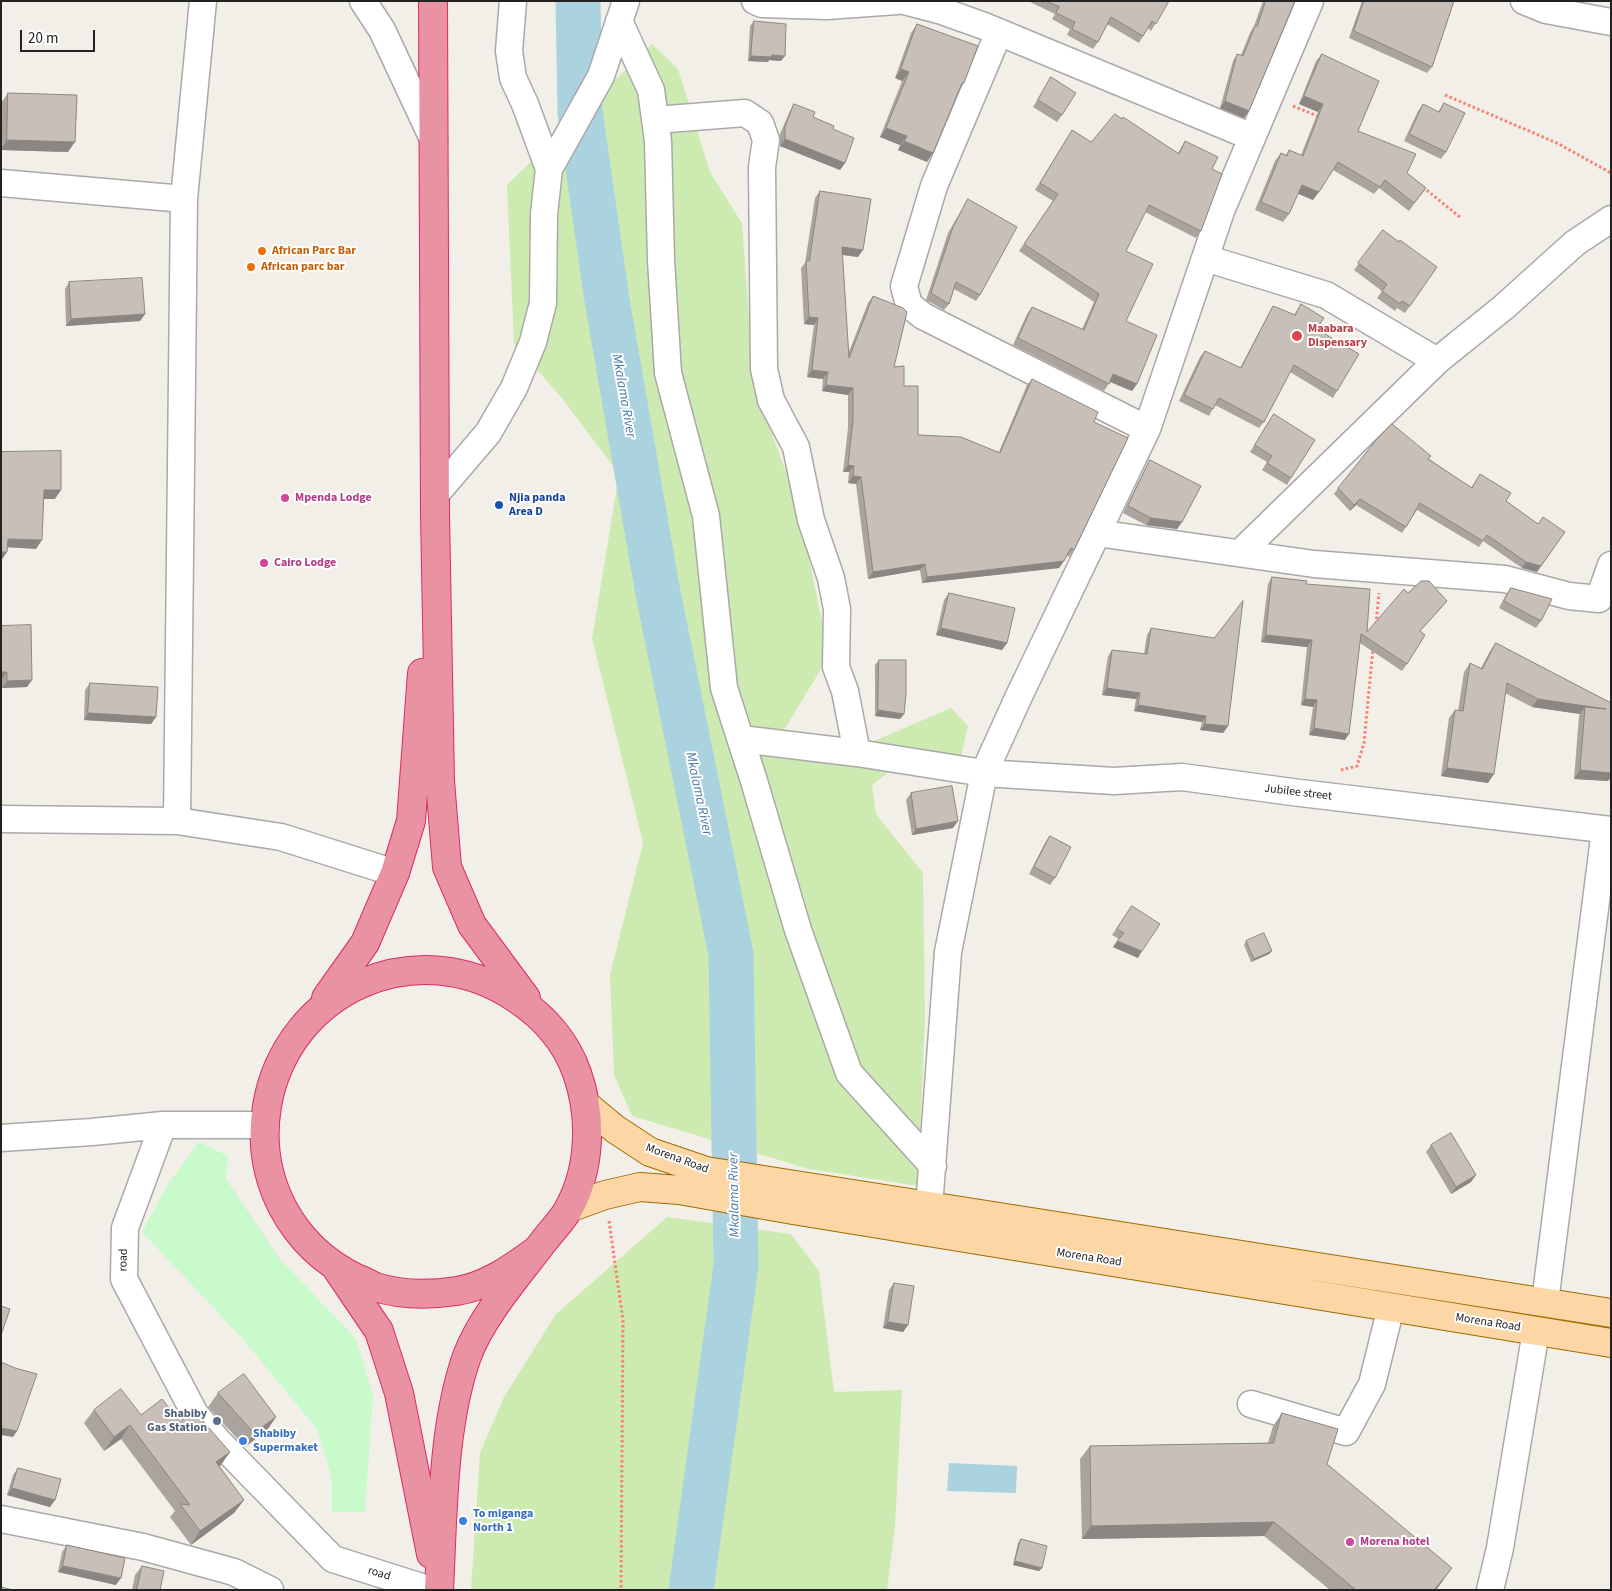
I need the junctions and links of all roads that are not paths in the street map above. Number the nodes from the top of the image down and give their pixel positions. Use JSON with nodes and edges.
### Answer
{"nodes":[{"id":1,"x":203,"y":1,"type":"edge"},
{"id":2,"x":362,"y":1,"type":"edge"},
{"id":3,"x":433,"y":1,"type":"edge"},
{"id":4,"x":513,"y":1,"type":"edge"},
{"id":5,"x":755,"y":1,"type":"edge"},
{"id":6,"x":897,"y":1,"type":"edge"},
{"id":7,"x":904,"y":1,"type":"edge"},
{"id":8,"x":1310,"y":1,"type":"edge"},
{"id":9,"x":1524,"y":1,"type":"edge"},
{"id":10,"x":622,"y":11,"type":"edge"},
{"id":11,"x":1611,"y":22,"type":"edge"},
{"id":12,"x":999,"y":32,"type":"junction"},
{"id":13,"x":655,"y":120,"type":"junction"},
{"id":14,"x":1252,"y":137,"type":"junction"},
{"id":15,"x":434,"y":141,"type":"junction"},
{"id":16,"x":548,"y":169,"type":"junction"},
{"id":17,"x":1,"y":184,"type":"edge"},
{"id":18,"x":184,"y":199,"type":"junction"},
{"id":19,"x":1611,"y":219,"type":"edge"},
{"id":20,"x":1205,"y":258,"type":"junction"},
{"id":21,"x":1437,"y":361,"type":"junction"},
{"id":22,"x":1147,"y":429,"type":"junction"},
{"id":23,"x":435,"y":505,"type":"junction"},
{"id":24,"x":1097,"y":533,"type":"junction"},
{"id":25,"x":1240,"y":553,"type":"junction"},
{"id":26,"x":1611,"y":565,"type":"edge"},
{"id":27,"x":1605,"y":600,"type":"edge"},
{"id":28,"x":741,"y":739,"type":"junction"},
{"id":29,"x":857,"y":753,"type":"junction"},
{"id":30,"x":984,"y":773,"type":"junction"},
{"id":31,"x":1,"y":819,"type":"edge"},
{"id":32,"x":177,"y":821,"type":"junction"},
{"id":33,"x":1608,"y":830,"type":"edge"},
{"id":34,"x":394,"y":873,"type":"junction"},
{"id":35,"x":538,"y":1013,"type":"junction"},
{"id":36,"x":314,"y":1014,"type":"junction"},
{"id":37,"x":586,"y":1105,"type":"junction"},
{"id":38,"x":163,"y":1125,"type":"junction"},
{"id":39,"x":264,"y":1125,"type":"junction"},
{"id":40,"x":1,"y":1138,"type":"edge"},
{"id":41,"x":933,"y":1166,"type":"junction"},
{"id":42,"x":703,"y":1183,"type":"junction"},
{"id":43,"x":794,"y":1198,"type":"junction"},
{"id":44,"x":929,"y":1207,"type":"junction"},
{"id":45,"x":569,"y":1208,"type":"junction"},
{"id":46,"x":537,"y":1250,"type":"junction"},
{"id":47,"x":335,"y":1267,"type":"junction"},
{"id":48,"x":1546,"y":1302,"type":"junction"},
{"id":49,"x":1391,"y":1307,"type":"junction"},
{"id":50,"x":1611,"y":1313,"type":"edge"},
{"id":51,"x":1536,"y":1331,"type":"junction"},
{"id":52,"x":1611,"y":1343,"type":"edge"},
{"id":53,"x":1251,"y":1404,"type":"dead end"},
{"id":54,"x":1,"y":1519,"type":"edge"},
{"id":55,"x":270,"y":1590,"type":"edge"},
{"id":56,"x":431,"y":1590,"type":"edge"},
{"id":57,"x":438,"y":1590,"type":"edge"},
{"id":58,"x":1490,"y":1590,"type":"edge"}],
"edges":[{"from":1,"to":18,"type":"street"},
{"from":2,"to":15,"type":"street"},
{"from":3,"to":15,"type":"highway"},
{"from":4,"to":16,"type":"street"},
{"from":5,"to":6,"type":"street"},
{"from":7,"to":12,"type":"street"},
{"from":8,"to":14,"type":"street"},
{"from":9,"to":11,"type":"street"},
{"from":10,"to":13,"type":"street"},
{"from":10,"to":16,"type":"street"},
{"from":12,"to":14,"type":"street"},
{"from":12,"to":22,"type":"street"},
{"from":13,"to":28,"type":"street"},
{"from":13,"to":29,"type":"street"},
{"from":14,"to":20,"type":"street"},
{"from":15,"to":23,"type":"highway"},
{"from":16,"to":23,"type":"street"},
{"from":17,"to":18,"type":"street"},
{"from":18,"to":32,"type":"street"},
{"from":19,"to":21,"type":"street"},
{"from":20,"to":21,"type":"street"},
{"from":20,"to":22,"type":"street"},
{"from":21,"to":25,"type":"street"},
{"from":22,"to":24,"type":"street"},
{"from":23,"to":34,"type":"highway"},
{"from":23,"to":35,"type":"highway"},
{"from":24,"to":25,"type":"street"},
{"from":24,"to":30,"type":"street"},
{"from":25,"to":27,"type":"street"},
{"from":26,"to":27,"type":"street"},
{"from":28,"to":29,"type":"street","name":"Jubilee street"},
{"from":28,"to":41,"type":"street"},
{"from":29,"to":30,"type":"street","name":"Jubilee street"},
{"from":30,"to":33,"type":"street","name":"Jubilee street"},
{"from":30,"to":41,"type":"street"},
{"from":31,"to":32,"type":"street"},
{"from":32,"to":34,"type":"street"},
{"from":33,"to":48,"type":"street"},
{"from":34,"to":36,"type":"highway"},
{"from":35,"to":36,"type":"highway"},
{"from":35,"to":37,"type":"highway"},
{"from":36,"to":39,"type":"highway"},
{"from":37,"to":42,"type":"main road","name":"Morena Road"},
{"from":37,"to":45,"type":"highway"},
{"from":38,"to":39,"type":"street"},
{"from":38,"to":40,"type":"street"},
{"from":38,"to":56,"type":"street","name":"road"},
{"from":39,"to":47,"type":"highway"},
{"from":41,"to":44,"type":"street"},
{"from":42,"to":43,"type":"main road","name":"Morena Road"},
{"from":42,"to":45,"type":"main road","name":"Morena Road"},
{"from":43,"to":44,"type":"main road","name":"Morena Road"},
{"from":43,"to":49,"type":"main road","name":"Morena Road"},
{"from":44,"to":48,"type":"main road","name":"Morena Road"},
{"from":45,"to":46,"type":"highway"},
{"from":46,"to":47,"type":"highway"},
{"from":46,"to":57,"type":"highway"},
{"from":47,"to":57,"type":"highway"},
{"from":48,"to":50,"type":"main road","name":"Morena Road"},
{"from":49,"to":51,"type":"main road","name":"Morena Road"},
{"from":49,"to":53,"type":"street"},
{"from":51,"to":52,"type":"main road","name":"Morena Road"},
{"from":51,"to":58,"type":"street"},
{"from":54,"to":55,"type":"street"}]}
